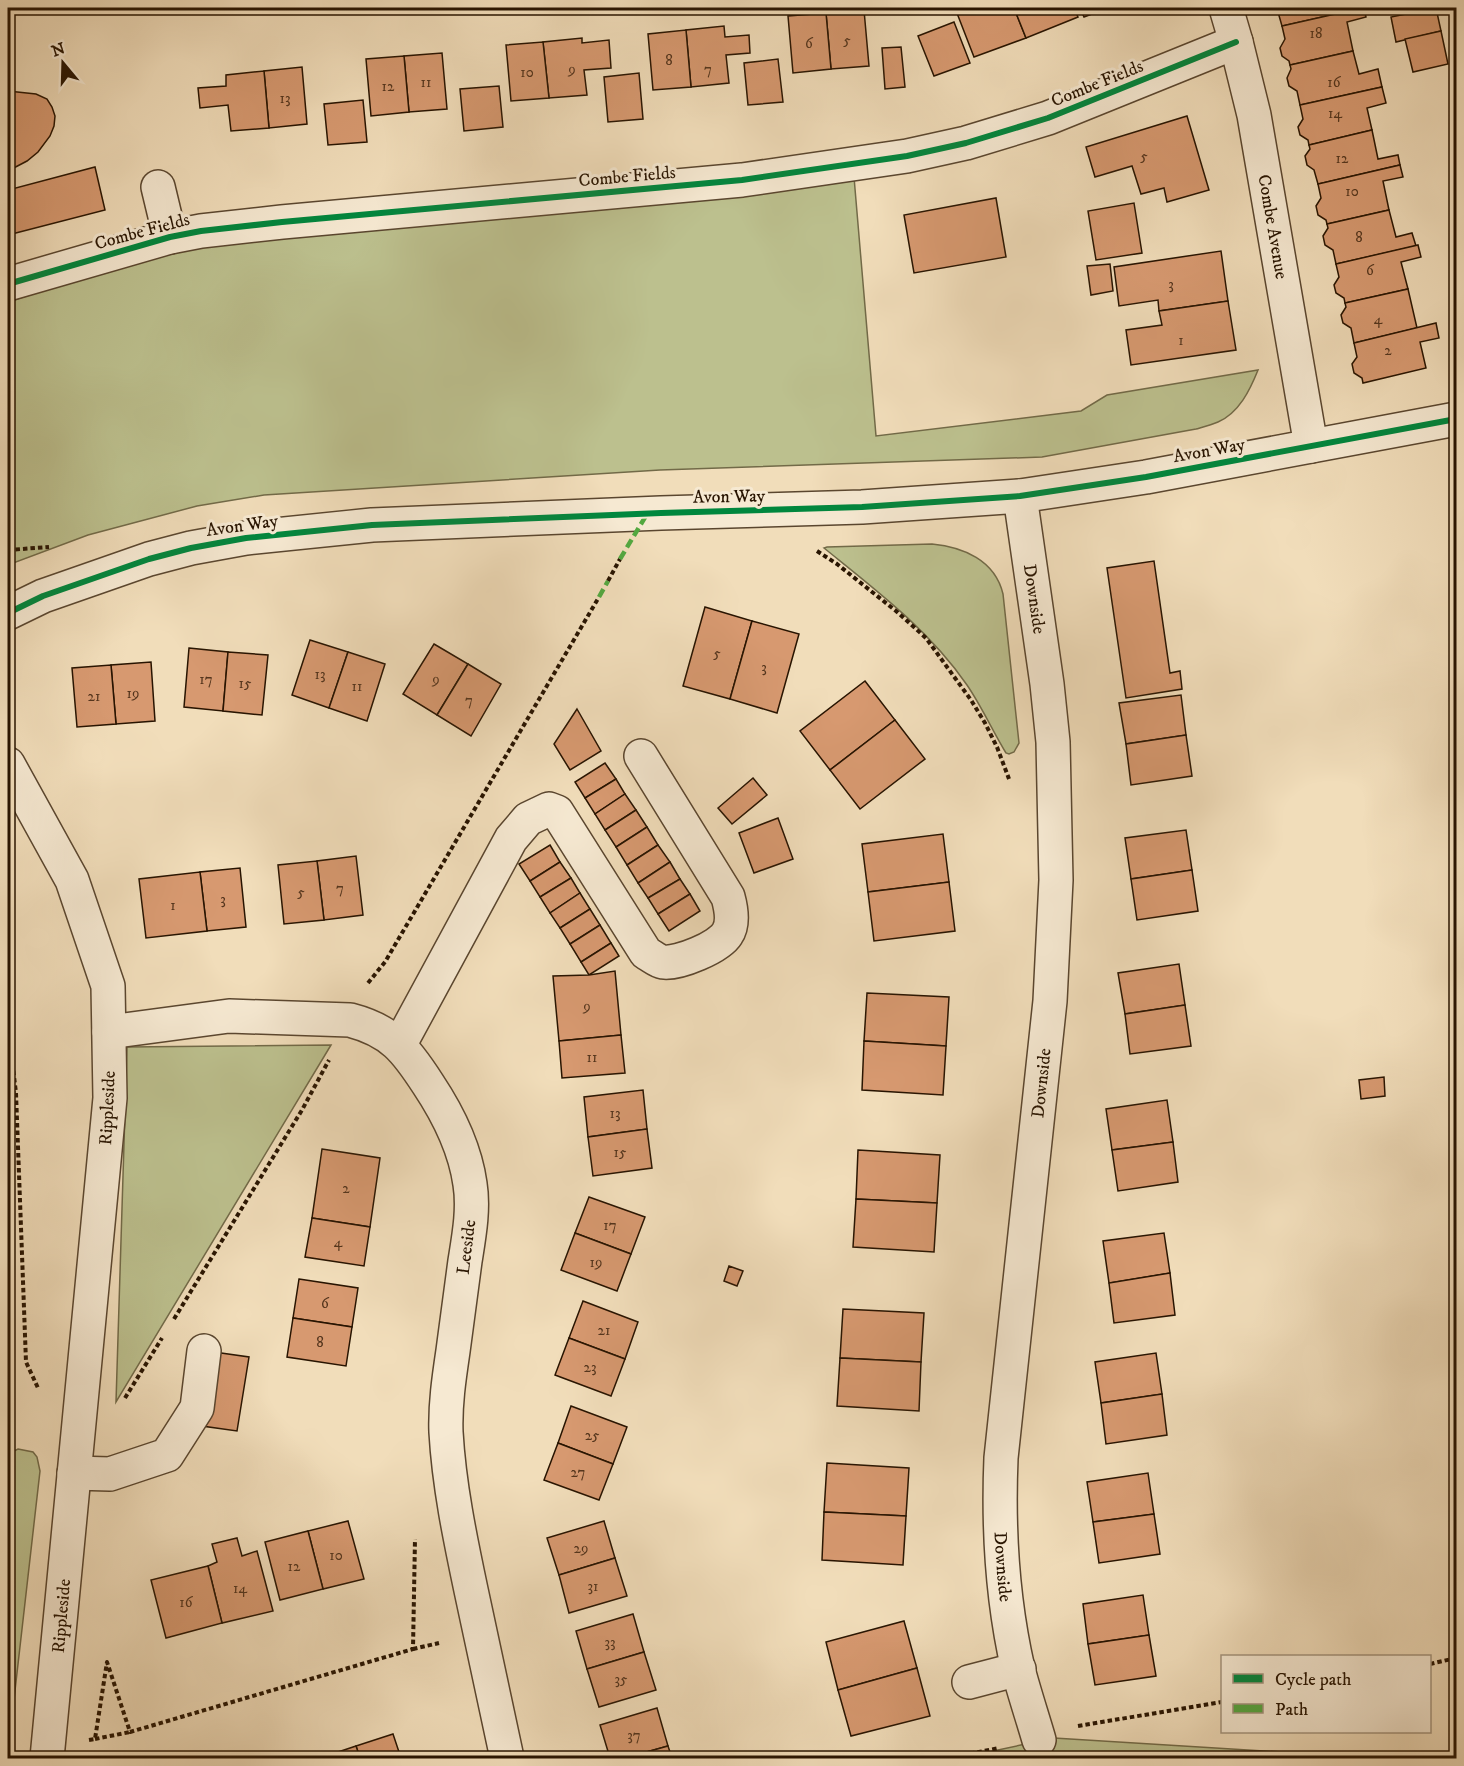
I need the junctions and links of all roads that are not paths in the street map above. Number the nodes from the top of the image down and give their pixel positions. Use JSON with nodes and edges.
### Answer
{"nodes":[{"id":1,"x":1226,"y":8,"type":"edge"},
{"id":2,"x":1236,"y":42,"type":"junction"},
{"id":3,"x":158,"y":187,"type":"dead end"},
{"id":4,"x":170,"y":237,"type":"junction"},
{"id":5,"x":8,"y":284,"type":"edge"},
{"id":6,"x":1456,"y":419,"type":"edge"},
{"id":7,"x":1311,"y":446,"type":"junction"},
{"id":8,"x":1020,"y":496,"type":"junction"},
{"id":9,"x":8,"y":613,"type":"edge"},
{"id":10,"x":641,"y":756,"type":"dead end"},
{"id":11,"x":8,"y":764,"type":"edge"},
{"id":12,"x":109,"y":1032,"type":"junction"},
{"id":13,"x":400,"y":1044,"type":"junction"},
{"id":14,"x":204,"y":1351,"type":"dead end"},
{"id":15,"x":74,"y":1473,"type":"junction"},
{"id":16,"x":1018,"y":1669,"type":"junction"},
{"id":17,"x":969,"y":1682,"type":"dead end"},
{"id":18,"x":1038,"y":1740,"type":"road end"},
{"id":19,"x":48,"y":1752,"type":"edge"},
{"id":20,"x":507,"y":1758,"type":"edge"}],
"edges":[{"from":1,"to":2,"type":"street","name":"Combe Avenue"},
{"from":2,"to":4,"type":"street","name":"Combe Fields"},
{"from":2,"to":7,"type":"street","name":"Combe Avenue"},
{"from":3,"to":4,"type":"street","name":"Combe Fields"},
{"from":4,"to":5,"type":"street","name":"Combe Fields"},
{"from":6,"to":7,"type":"street","name":"Avon Way"},
{"from":7,"to":8,"type":"street","name":"Avon Way"},
{"from":8,"to":9,"type":"street","name":"Avon Way"},
{"from":8,"to":16,"type":"street","name":"Downside"},
{"from":10,"to":13,"type":"street"},
{"from":11,"to":12,"type":"street","name":"Rippleside"},
{"from":12,"to":13,"type":"street","name":"Leeside"},
{"from":12,"to":15,"type":"street","name":"Rippleside"},
{"from":13,"to":20,"type":"street","name":"Leeside"},
{"from":14,"to":15,"type":"street"},
{"from":15,"to":19,"type":"street","name":"Rippleside"},
{"from":16,"to":17,"type":"street"},
{"from":16,"to":18,"type":"street","name":"Downside"}]}
